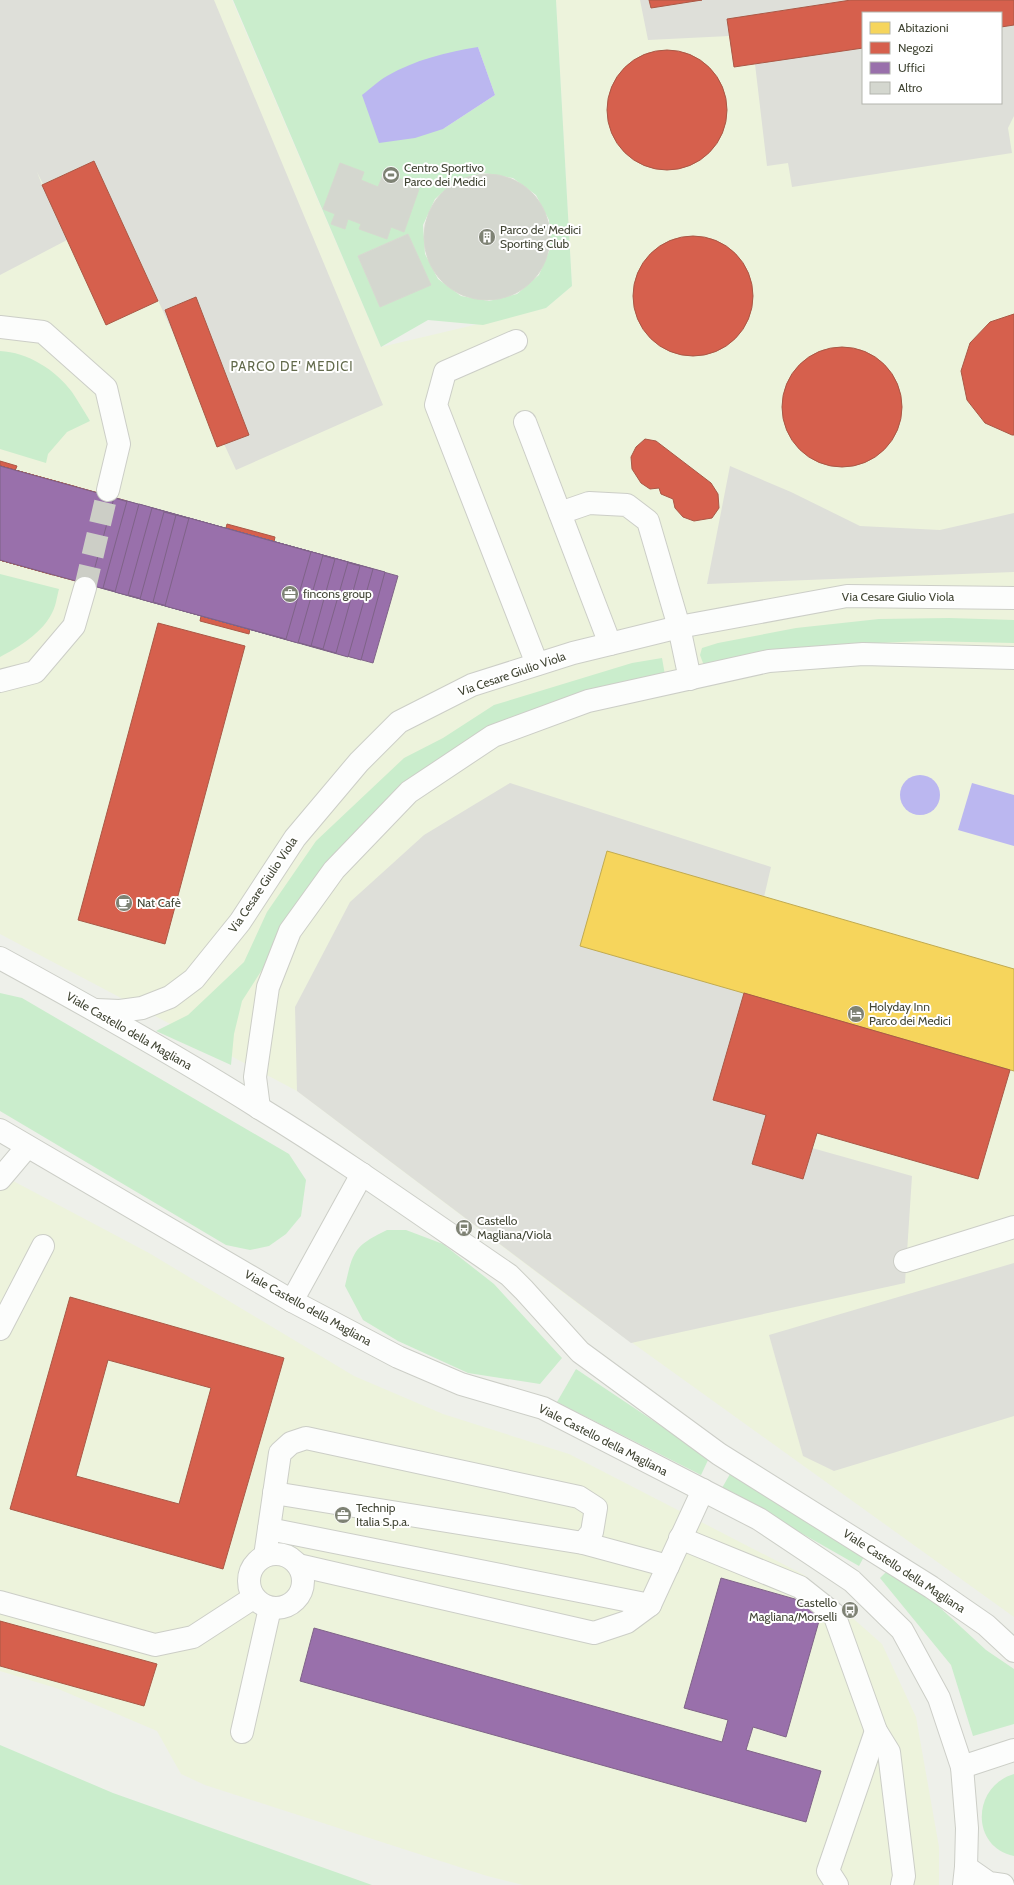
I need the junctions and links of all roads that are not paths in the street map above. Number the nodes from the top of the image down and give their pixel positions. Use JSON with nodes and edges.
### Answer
{"nodes":[{"id":1,"x":0,"y":327,"type":"edge"},
{"id":2,"x":516,"y":341,"type":"dead end"},
{"id":3,"x":524,"y":422,"type":"dead end"},
{"id":4,"x":108,"y":490,"type":"tunnel mouth"},
{"id":5,"x":560,"y":513,"type":"junction"},
{"id":6,"x":85,"y":588,"type":"tunnel mouth"},
{"id":7,"x":1014,"y":598,"type":"edge"},
{"id":8,"x":679,"y":627,"type":"junction"},
{"id":9,"x":610,"y":644,"type":"junction"},
{"id":10,"x":1014,"y":658,"type":"edge"},
{"id":11,"x":537,"y":664,"type":"junction"},
{"id":12,"x":690,"y":679,"type":"junction"},
{"id":13,"x":0,"y":681,"type":"edge"},
{"id":14,"x":0,"y":958,"type":"edge"},
{"id":15,"x":96,"y":1010,"type":"junction"},
{"id":16,"x":259,"y":1108,"type":"junction"},
{"id":17,"x":0,"y":1130,"type":"edge"},
{"id":18,"x":27,"y":1146,"type":"junction"},
{"id":19,"x":362,"y":1174,"type":"junction"},
{"id":20,"x":0,"y":1179,"type":"edge"},
{"id":21,"x":1014,"y":1227,"type":"edge"},
{"id":22,"x":43,"y":1246,"type":"dead end"},
{"id":23,"x":905,"y":1261,"type":"dead end"},
{"id":24,"x":292,"y":1301,"type":"junction"},
{"id":25,"x":0,"y":1329,"type":"edge"},
{"id":26,"x":703,"y":1490,"type":"junction"},
{"id":27,"x":274,"y":1493,"type":"junction"},
{"id":28,"x":269,"y":1529,"type":"junction"},
{"id":29,"x":680,"y":1538,"type":"junction"},
{"id":30,"x":583,"y":1543,"type":"junction"},
{"id":31,"x":265,"y":1556,"type":"junction"},
{"id":32,"x":298,"y":1565,"type":"junction"},
{"id":33,"x":668,"y":1566,"type":"junction"},
{"id":34,"x":0,"y":1602,"type":"edge"},
{"id":35,"x":262,"y":1603,"type":"junction"},
{"id":36,"x":650,"y":1605,"type":"junction"},
{"id":37,"x":1014,"y":1651,"type":"edge"},
{"id":38,"x":876,"y":1731,"type":"junction"},
{"id":39,"x":242,"y":1732,"type":"dead end"},
{"id":40,"x":1014,"y":1750,"type":"edge"},
{"id":41,"x":962,"y":1767,"type":"junction"},
{"id":42,"x":965,"y":1876,"type":"edge"},
{"id":43,"x":837,"y":1885,"type":"edge"},
{"id":44,"x":902,"y":1885,"type":"edge"},
{"id":45,"x":1002,"y":1885,"type":"edge"}],
"edges":[{"from":1,"to":4,"type":"street"},
{"from":2,"to":11,"type":"street"},
{"from":3,"to":5,"type":"street"},
{"from":5,"to":8,"type":"street"},
{"from":5,"to":9,"type":"street"},
{"from":6,"to":13,"type":"street"},
{"from":7,"to":8,"type":"street","name":"Via Cesare Giulio Viola"},
{"from":8,"to":9,"type":"street","name":"Via Cesare Giulio Viola"},
{"from":8,"to":12,"type":"street"},
{"from":9,"to":11,"type":"street","name":"Via Cesare Giulio Viola"},
{"from":10,"to":12,"type":"street"},
{"from":11,"to":15,"type":"street","name":"Via Cesare Giulio Viola"},
{"from":12,"to":16,"type":"street"},
{"from":14,"to":15,"type":"street","name":"Viale Castello della Magliana"},
{"from":15,"to":16,"type":"street","name":"Viale Castello della Magliana"},
{"from":16,"to":19,"type":"street","name":"Viale Castello della Magliana"},
{"from":17,"to":18,"type":"street","name":"Viale Castello della Magliana"},
{"from":18,"to":20,"type":"street"},
{"from":18,"to":24,"type":"street","name":"Viale Castello della Magliana"},
{"from":19,"to":24,"type":"street"},
{"from":19,"to":37,"type":"street","name":"Viale Castello della Magliana"},
{"from":21,"to":23,"type":"street"},
{"from":22,"to":25,"type":"street"},
{"from":24,"to":26,"type":"street","name":"Viale Castello della Magliana"},
{"from":26,"to":29,"type":"street"},
{"from":26,"to":41,"type":"street","name":"Viale Castello della Magliana"},
{"from":27,"to":28,"type":"street"},
{"from":27,"to":30,"type":"street"},
{"from":27,"to":30,"type":"street"},
{"from":28,"to":31,"type":"street"},
{"from":28,"to":36,"type":"street"},
{"from":29,"to":33,"type":"street"},
{"from":29,"to":38,"type":"street"},
{"from":30,"to":33,"type":"street"},
{"from":31,"to":32,"type":"street"},
{"from":31,"to":35,"type":"street"},
{"from":32,"to":35,"type":"street"},
{"from":32,"to":36,"type":"street"},
{"from":33,"to":36,"type":"street"},
{"from":34,"to":35,"type":"street"},
{"from":35,"to":39,"type":"street"},
{"from":38,"to":43,"type":"street"},
{"from":38,"to":44,"type":"street"},
{"from":40,"to":41,"type":"street"},
{"from":41,"to":42,"type":"street","name":"Viale Castello della Magliana"},
{"from":42,"to":45,"type":"street"}]}
